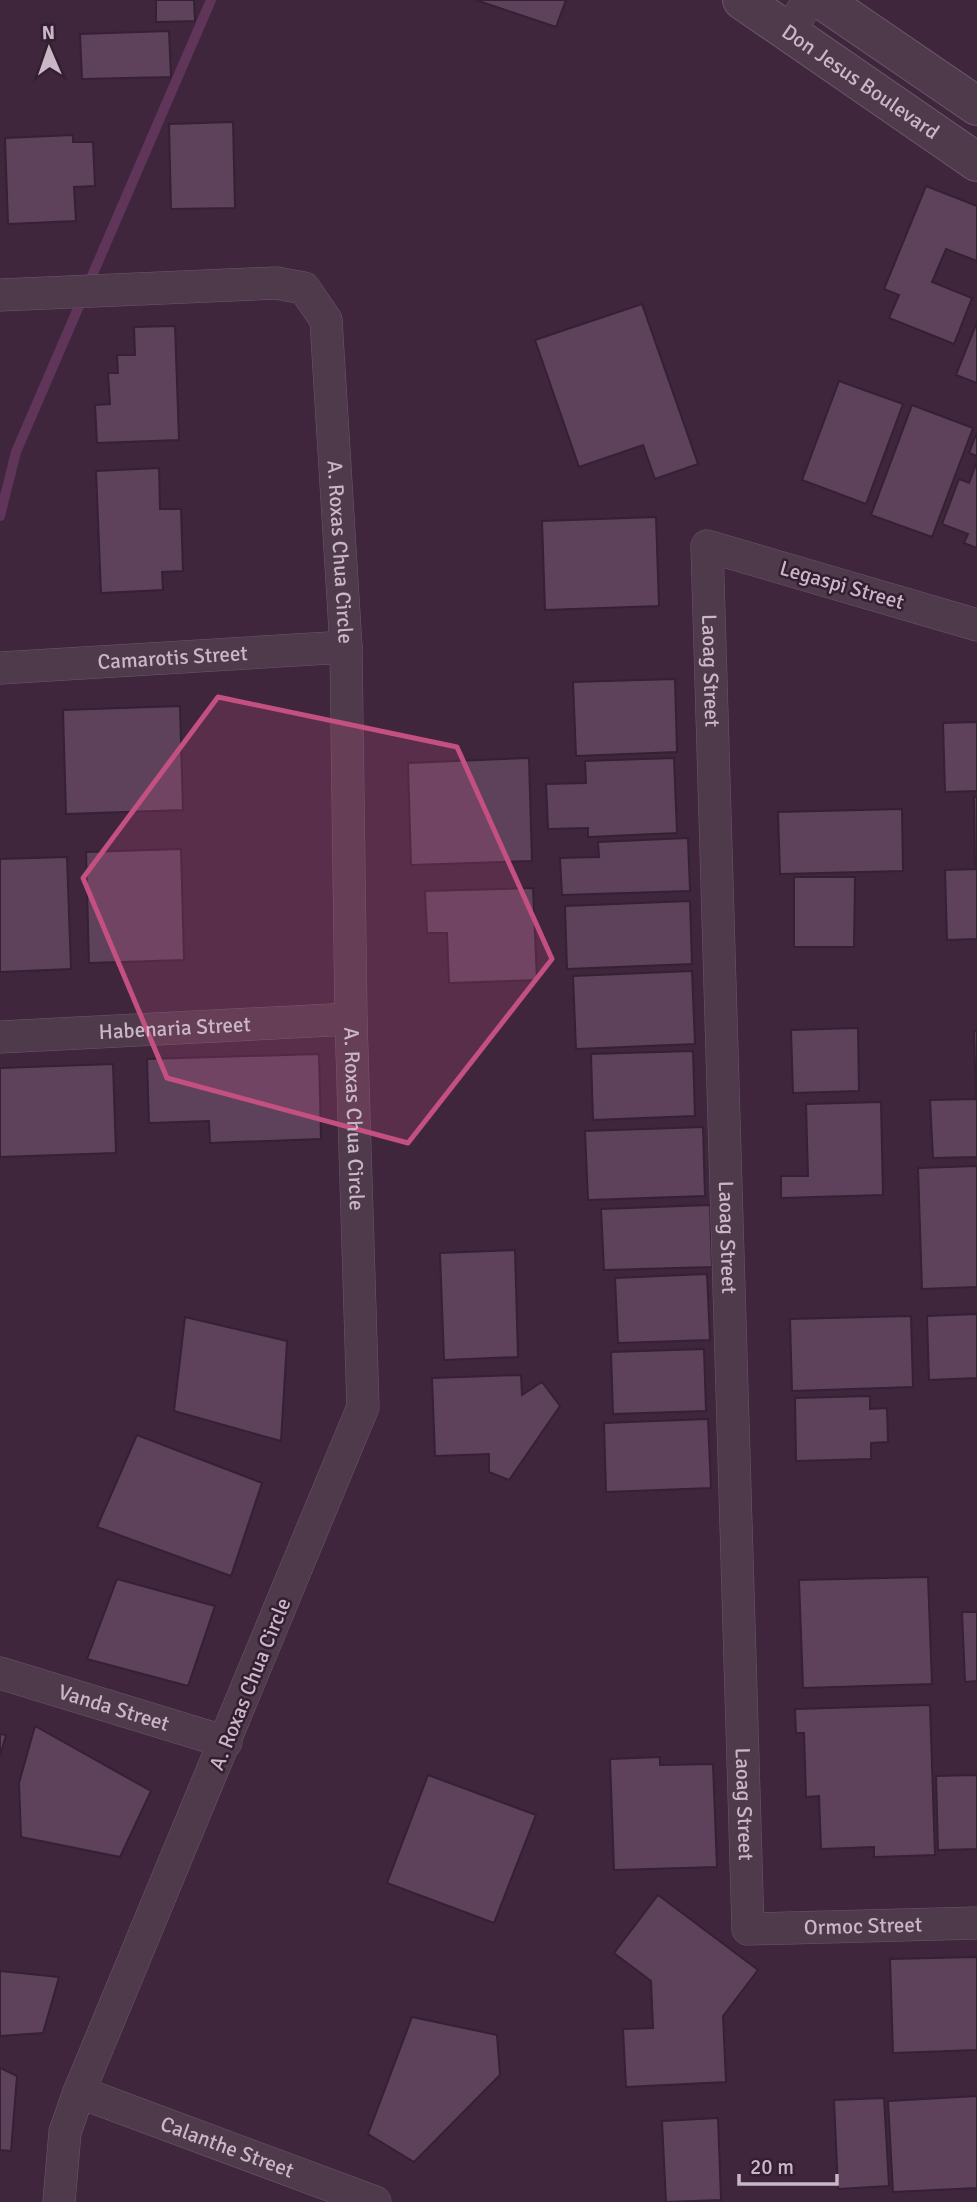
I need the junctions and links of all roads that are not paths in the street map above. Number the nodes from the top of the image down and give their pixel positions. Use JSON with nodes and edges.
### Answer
{"nodes":[{"id":1,"x":742,"y":0,"type":"edge"},
{"id":2,"x":822,"y":0,"type":"edge"},
{"id":3,"x":799,"y":16,"type":"edge"},
{"id":4,"x":977,"y":106,"type":"edge"},
{"id":5,"x":977,"y":162,"type":"edge"},
{"id":6,"x":0,"y":295,"type":"edge"},
{"id":7,"x":707,"y":546,"type":"joint"},
{"id":8,"x":977,"y":625,"type":"edge"},
{"id":9,"x":346,"y":648,"type":"junction"},
{"id":10,"x":2,"y":668,"type":"edge"},
{"id":11,"x":351,"y":1019,"type":"junction"},
{"id":12,"x":0,"y":1037,"type":"edge"},
{"id":13,"x":0,"y":1673,"type":"edge"},
{"id":14,"x":226,"y":1742,"type":"junction"},
{"id":15,"x":977,"y":1923,"type":"edge"},
{"id":16,"x":748,"y":1929,"type":"joint"},
{"id":17,"x":79,"y":2092,"type":"junction"},
{"id":18,"x":58,"y":2202,"type":"edge"},
{"id":19,"x":375,"y":2202,"type":"edge"}],
"edges":[{"from":1,"to":3,"type":"street","name":"Don Jesus Boulevard"},
{"from":2,"to":4,"type":"street"},
{"from":3,"to":5,"type":"street","name":"Don Jesus Boulevard"},
{"from":6,"to":9,"type":"street","name":"A. Roxas Chua Circle"},
{"from":7,"to":8,"type":"street","name":"Legaspi Street"},
{"from":7,"to":16,"type":"street","name":"Laoag Street"},
{"from":9,"to":10,"type":"street","name":"Camarotis Street"},
{"from":9,"to":11,"type":"street","name":"A. Roxas Chua Circle"},
{"from":11,"to":12,"type":"street","name":"Habenaria Street"},
{"from":11,"to":14,"type":"street","name":"A. Roxas Chua Circle"},
{"from":13,"to":14,"type":"street","name":"Vanda Street"},
{"from":14,"to":17,"type":"street","name":"A. Roxas Chua Circle"},
{"from":15,"to":16,"type":"street","name":"Ormoc Street"},
{"from":17,"to":18,"type":"street","name":"A. Roxas Chua Circle"},
{"from":17,"to":19,"type":"street","name":"Calanthe Street"}]}
